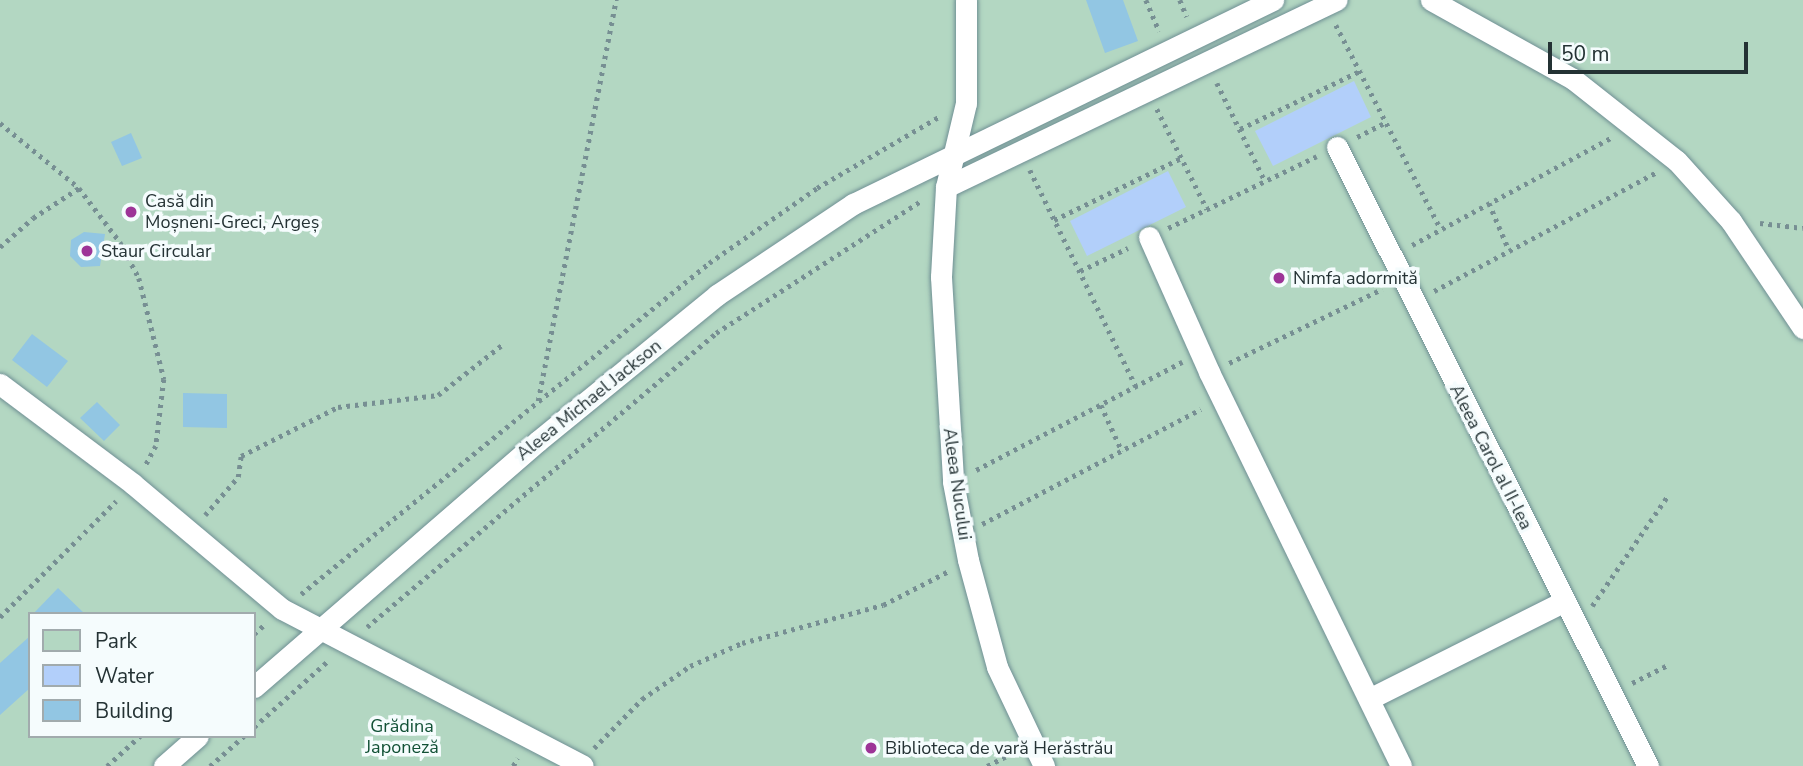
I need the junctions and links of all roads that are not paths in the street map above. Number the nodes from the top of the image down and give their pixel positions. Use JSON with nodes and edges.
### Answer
{"nodes":[{"id":1,"x":966,"y":0,"type":"edge"},
{"id":2,"x":1273,"y":0,"type":"edge"},
{"id":3,"x":1431,"y":0,"type":"edge"},
{"id":4,"x":1331,"y":3,"type":"edge"},
{"id":5,"x":1336,"y":147,"type":"road end"},
{"id":6,"x":953,"y":155,"type":"junction"},
{"id":7,"x":946,"y":187,"type":"junction"},
{"id":8,"x":1150,"y":237,"type":"road end"},
{"id":9,"x":1803,"y":328,"type":"edge"},
{"id":10,"x":0,"y":384,"type":"edge"},
{"id":11,"x":1565,"y":601,"type":"junction"},
{"id":12,"x":317,"y":631,"type":"junction"},
{"id":13,"x":256,"y":685,"type":"edge"},
{"id":14,"x":1369,"y":699,"type":"junction"},
{"id":15,"x":196,"y":738,"type":"edge"},
{"id":16,"x":581,"y":765,"type":"edge"},
{"id":17,"x":164,"y":766,"type":"edge"},
{"id":18,"x":1044,"y":766,"type":"edge"},
{"id":19,"x":1401,"y":766,"type":"edge"},
{"id":20,"x":1648,"y":766,"type":"edge"}],
"edges":[{"from":1,"to":6,"type":"street","name":"Aleea Nucului"},
{"from":2,"to":6,"type":"street","name":"Aleea Michael Jackson"},
{"from":3,"to":9,"type":"street"},
{"from":4,"to":7,"type":"street"},
{"from":5,"to":11,"type":"street","name":"Aleea Carol al II-lea"},
{"from":6,"to":7,"type":"street","name":"Aleea Nucului"},
{"from":6,"to":12,"type":"street","name":"Aleea Michael Jackson"},
{"from":7,"to":18,"type":"street","name":"Aleea Nucului"},
{"from":8,"to":14,"type":"street"},
{"from":10,"to":12,"type":"street"},
{"from":11,"to":14,"type":"street"},
{"from":11,"to":20,"type":"street","name":"Aleea Carol al II-lea"},
{"from":12,"to":13,"type":"street","name":"Aleea Michael Jackson"},
{"from":12,"to":16,"type":"street"},
{"from":14,"to":19,"type":"street"},
{"from":15,"to":17,"type":"street"}]}
